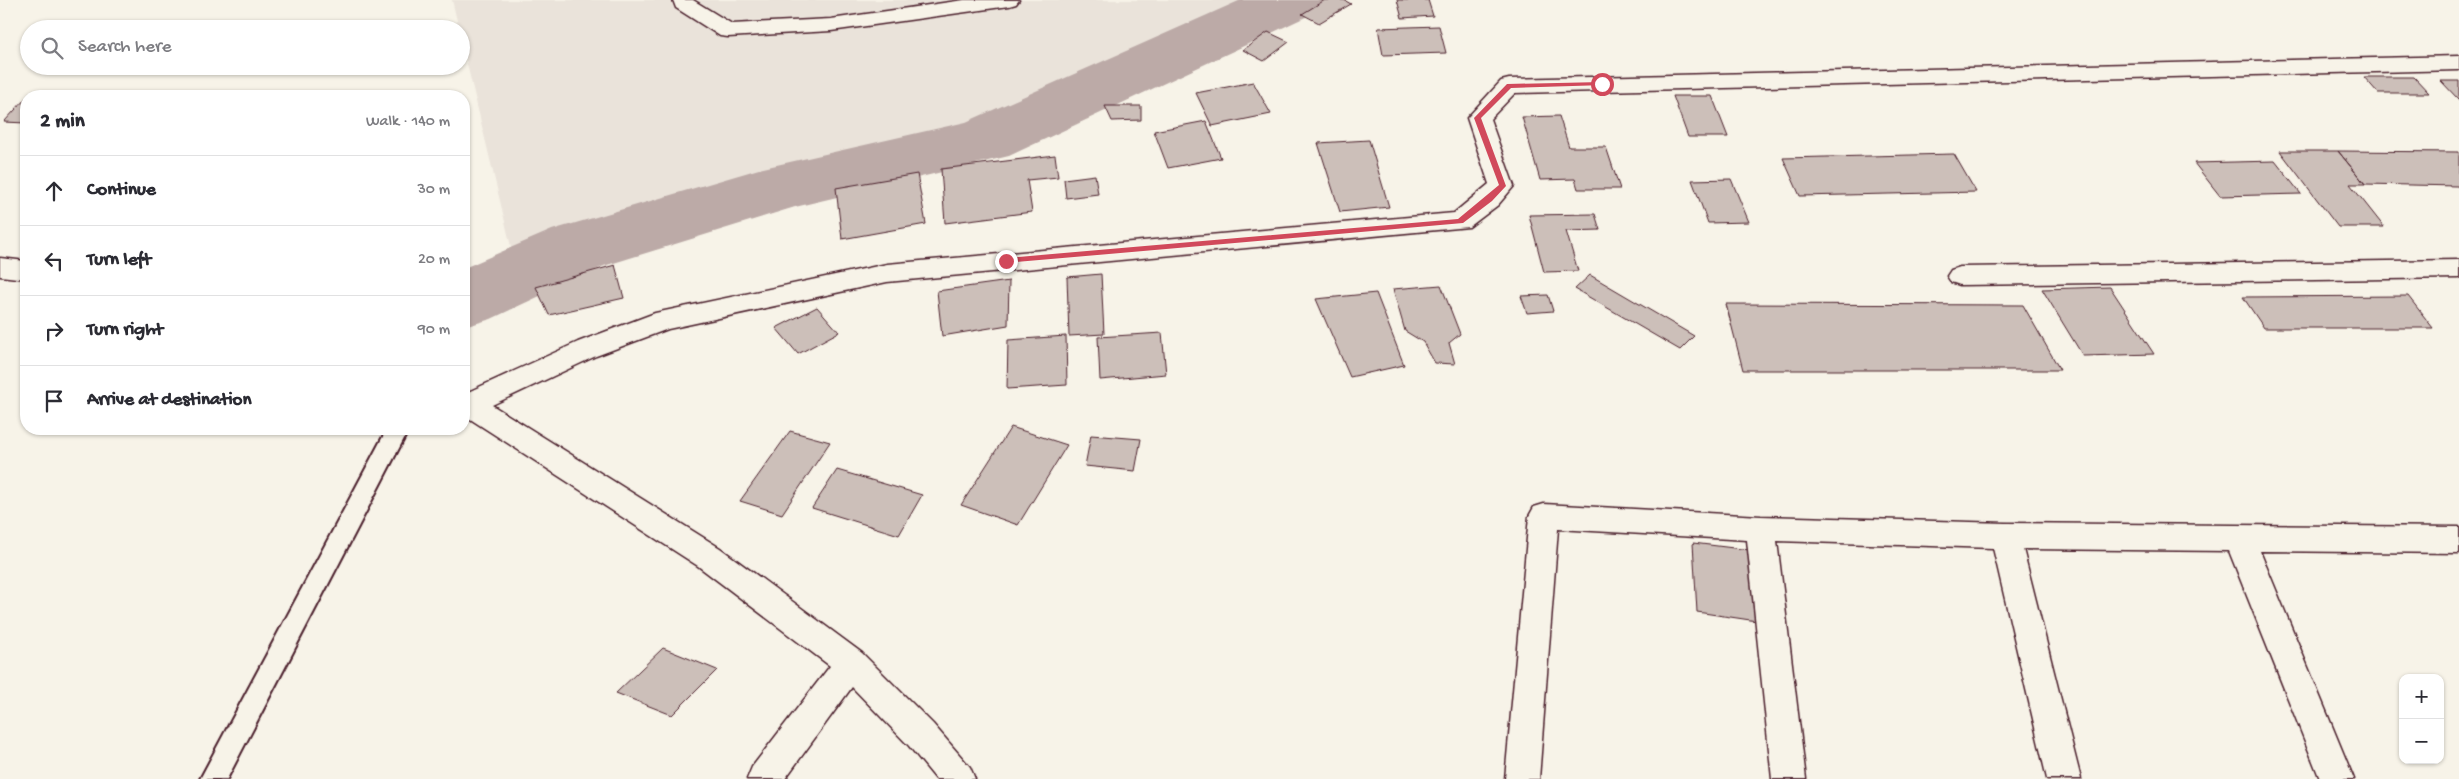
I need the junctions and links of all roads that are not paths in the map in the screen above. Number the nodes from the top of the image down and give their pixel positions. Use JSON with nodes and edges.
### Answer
{"nodes":[{"id":1,"x":683,"y":0,"type":"edge"},
{"id":2,"x":1009,"y":0,"type":"edge"},
{"id":3,"x":980,"y":2,"type":"edge"},
{"id":4,"x":2459,"y":63,"type":"edge"},
{"id":5,"x":0,"y":267,"type":"edge"},
{"id":6,"x":20,"y":269,"type":"edge"},
{"id":7,"x":2459,"y":269,"type":"edge"},
{"id":8,"x":1960,"y":276,"type":"dead end"},
{"id":9,"x":470,"y":401,"type":"edge"},
{"id":10,"x":470,"y":404,"type":"edge"},
{"id":11,"x":395,"y":435,"type":"edge"},
{"id":12,"x":1761,"y":528,"type":"junction"},
{"id":13,"x":2005,"y":536,"type":"junction"},
{"id":14,"x":2239,"y":537,"type":"junction"},
{"id":15,"x":2459,"y":540,"type":"edge"},
{"id":16,"x":851,"y":663,"type":"junction"},
{"id":17,"x":213,"y":779,"type":"edge"},
{"id":18,"x":764,"y":779,"type":"edge"},
{"id":19,"x":958,"y":779,"type":"edge"},
{"id":20,"x":1522,"y":779,"type":"edge"},
{"id":21,"x":1789,"y":779,"type":"edge"},
{"id":22,"x":2064,"y":779,"type":"edge"},
{"id":23,"x":2337,"y":779,"type":"edge"}],
"edges":[{"from":1,"to":3,"type":"street"},
{"from":2,"to":3,"type":"street"},
{"from":4,"to":9,"type":"street"},
{"from":5,"to":6,"type":"street"},
{"from":7,"to":8,"type":"street"},
{"from":10,"to":16,"type":"street"},
{"from":11,"to":17,"type":"lane"},
{"from":12,"to":13,"type":"street"},
{"from":12,"to":20,"type":"street"},
{"from":12,"to":21,"type":"street"},
{"from":13,"to":14,"type":"street"},
{"from":13,"to":22,"type":"street"},
{"from":14,"to":15,"type":"street"},
{"from":14,"to":23,"type":"street"},
{"from":16,"to":18,"type":"street"},
{"from":16,"to":19,"type":"street"}]}
